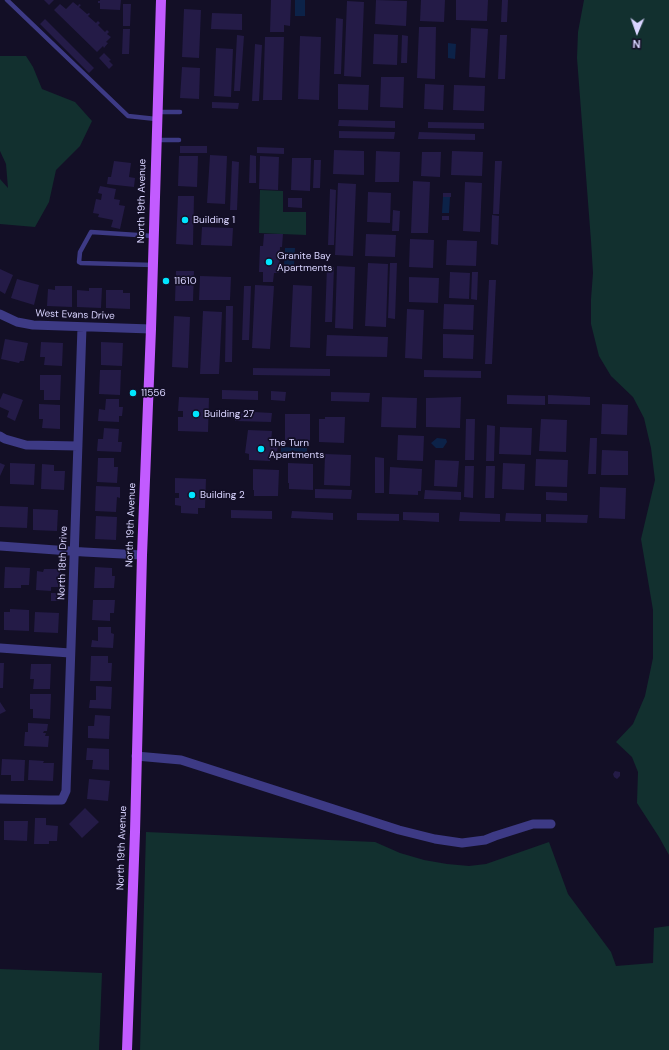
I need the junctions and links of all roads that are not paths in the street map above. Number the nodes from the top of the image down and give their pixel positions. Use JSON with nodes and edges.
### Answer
{"nodes":[{"id":1,"x":7,"y":0,"type":"edge"},
{"id":2,"x":160,"y":0,"type":"edge"},
{"id":3,"x":180,"y":112,"type":"dead end"},
{"id":4,"x":156,"y":115,"type":"junction"},
{"id":5,"x":156,"y":140,"type":"junction"},
{"id":6,"x":179,"y":140,"type":"dead end"},
{"id":7,"x":153,"y":236,"type":"junction"},
{"id":8,"x":153,"y":265,"type":"junction"},
{"id":9,"x":0,"y":314,"type":"edge"},
{"id":10,"x":82,"y":327,"type":"junction"},
{"id":11,"x":151,"y":329,"type":"junction"},
{"id":12,"x":0,"y":436,"type":"edge"},
{"id":13,"x":78,"y":446,"type":"junction"},
{"id":14,"x":0,"y":546,"type":"edge"},
{"id":15,"x":75,"y":552,"type":"junction"},
{"id":16,"x":142,"y":555,"type":"junction"},
{"id":17,"x":0,"y":648,"type":"edge"},
{"id":18,"x":70,"y":653,"type":"junction"},
{"id":19,"x":136,"y":756,"type":"junction"},
{"id":20,"x":0,"y":799,"type":"edge"},
{"id":21,"x":551,"y":824,"type":"dead end"},
{"id":22,"x":127,"y":1050,"type":"edge"}],
"edges":[{"from":1,"to":4,"type":"lane"},
{"from":2,"to":4,"type":"main road","name":"North 19th Avenue"},
{"from":3,"to":4,"type":"lane"},
{"from":4,"to":5,"type":"main road","name":"North 19th Avenue"},
{"from":5,"to":6,"type":"lane"},
{"from":5,"to":7,"type":"main road","name":"North 19th Avenue"},
{"from":7,"to":8,"type":"main road","name":"North 19th Avenue"},
{"from":7,"to":8,"type":"lane"},
{"from":8,"to":11,"type":"main road","name":"North 19th Avenue"},
{"from":9,"to":10,"type":"street","name":"West Evans Drive"},
{"from":10,"to":11,"type":"street","name":"West Evans Drive"},
{"from":10,"to":13,"type":"street","name":"North 18th Drive"},
{"from":11,"to":16,"type":"main road","name":"North 19th Avenue"},
{"from":12,"to":13,"type":"street"},
{"from":13,"to":15,"type":"street","name":"North 18th Drive"},
{"from":14,"to":15,"type":"street"},
{"from":15,"to":16,"type":"street"},
{"from":15,"to":18,"type":"street","name":"North 18th Drive"},
{"from":16,"to":19,"type":"main road","name":"North 19th Avenue"},
{"from":17,"to":18,"type":"street"},
{"from":18,"to":20,"type":"street","name":"North 18th Drive"},
{"from":19,"to":21,"type":"street"},
{"from":19,"to":22,"type":"main road","name":"North 19th Avenue"}]}
